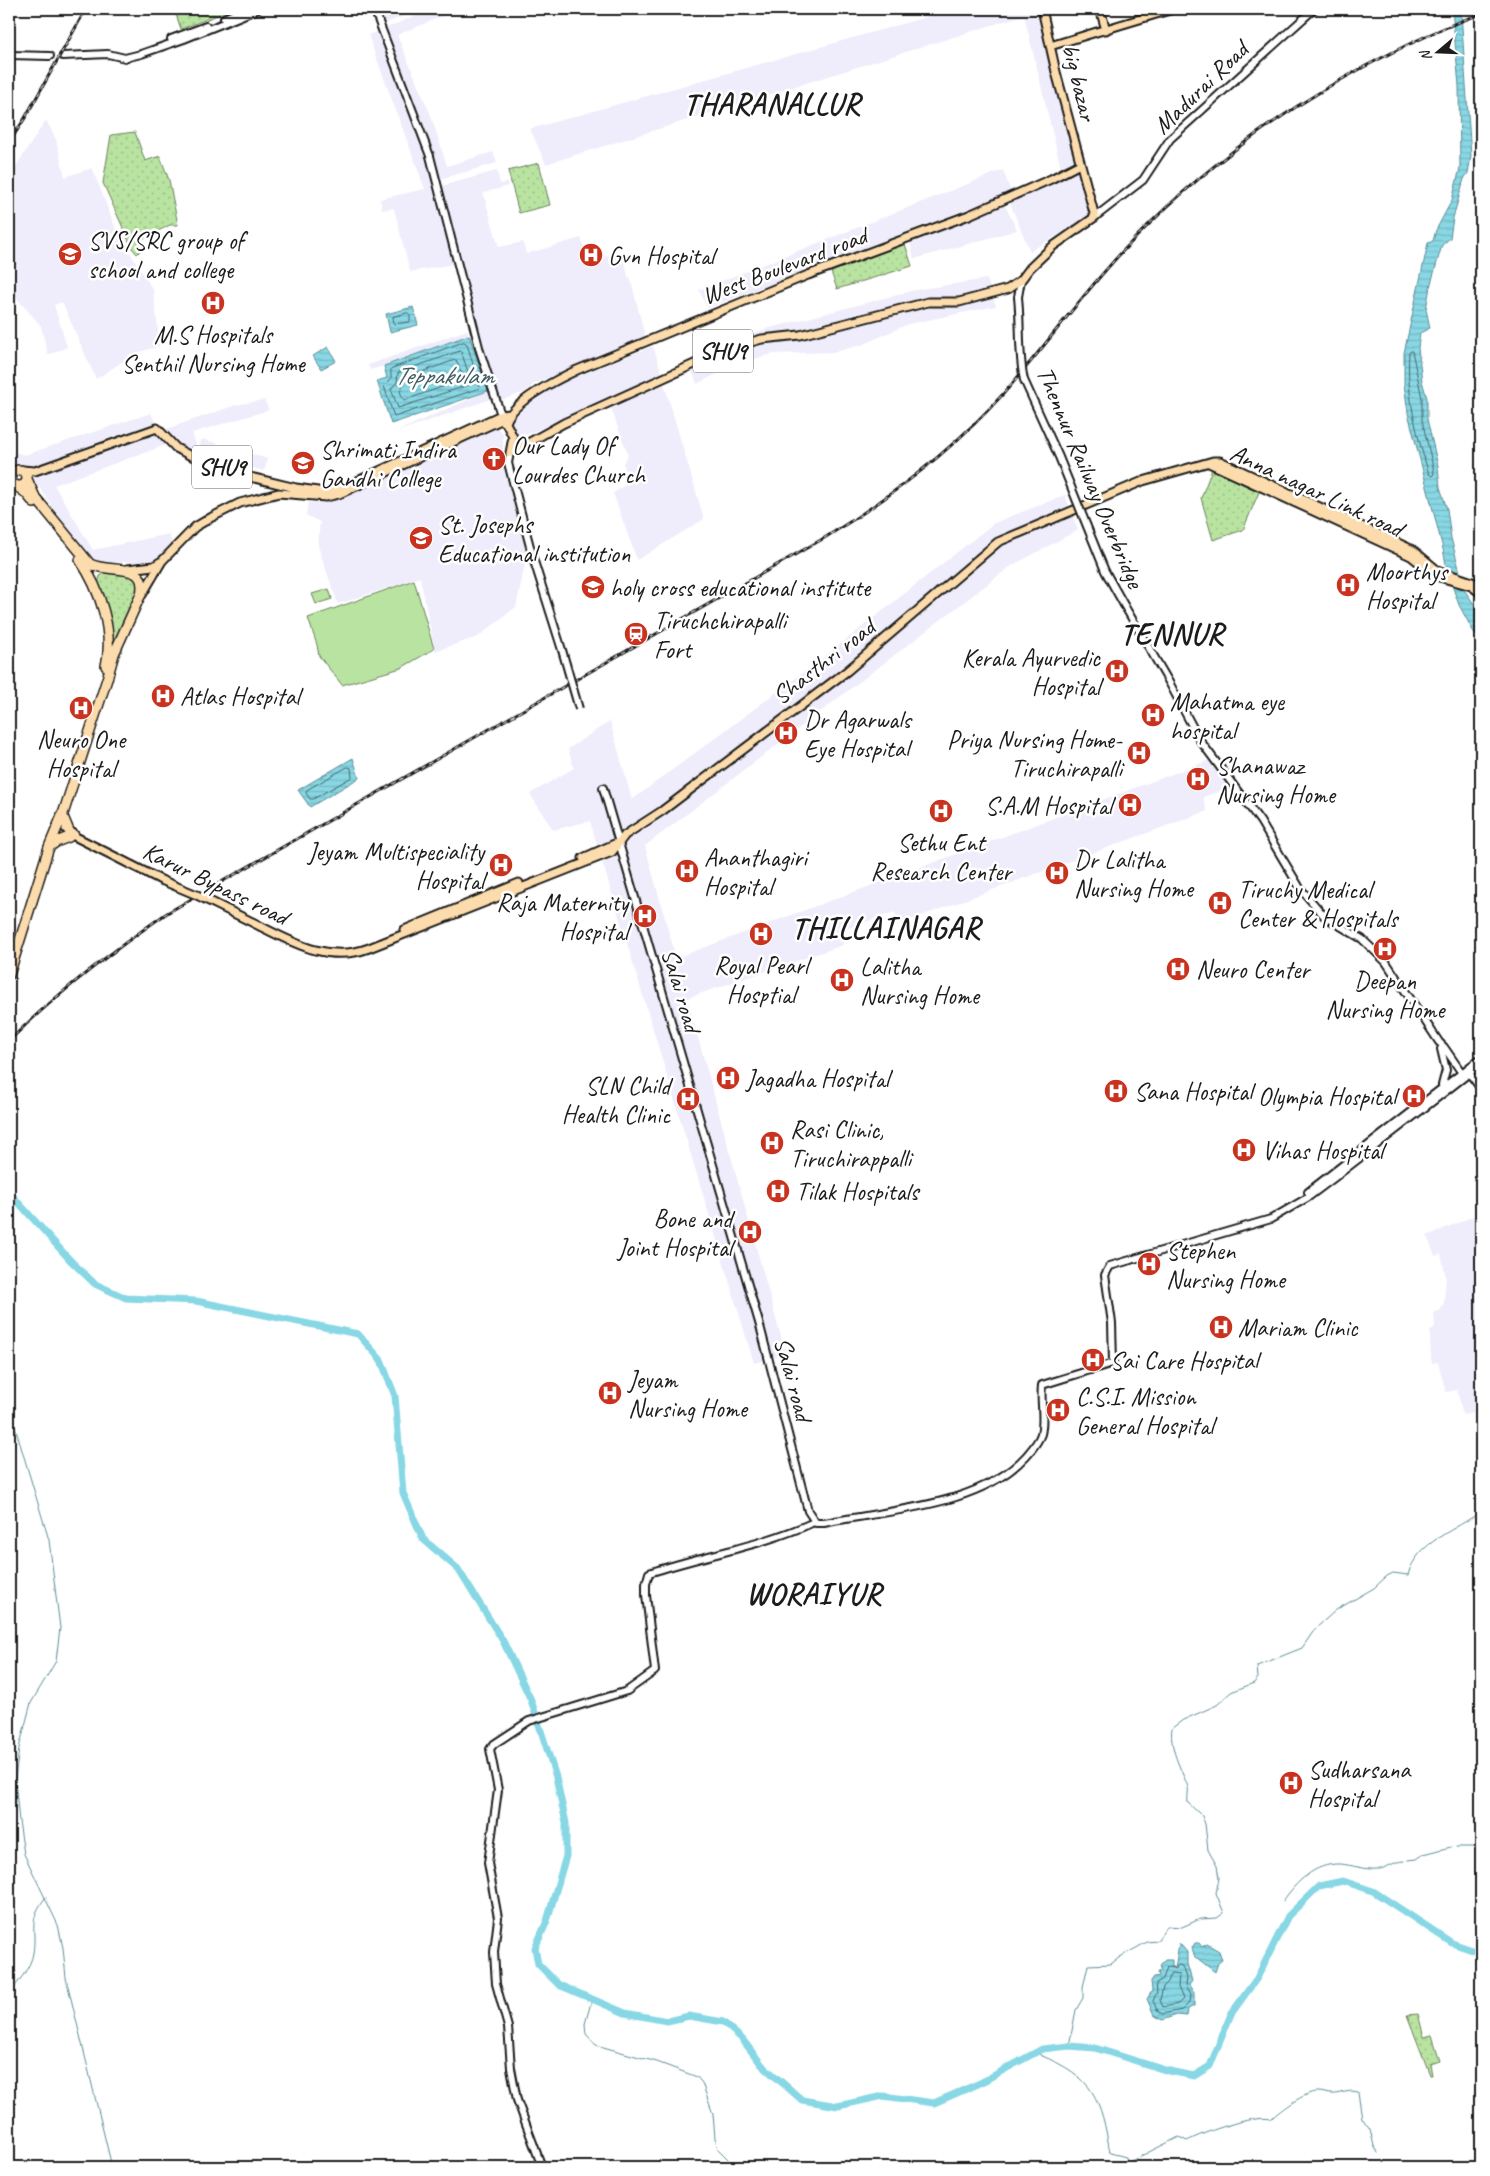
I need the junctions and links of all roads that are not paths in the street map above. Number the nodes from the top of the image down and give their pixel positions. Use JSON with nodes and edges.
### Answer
{"nodes":[{"id":1,"x":246,"y":9,"type":"edge"},
{"id":2,"x":258,"y":9,"type":"edge"},
{"id":3,"x":374,"y":9,"type":"edge"},
{"id":4,"x":1042,"y":9,"type":"edge"},
{"id":5,"x":1100,"y":9,"type":"edge"},
{"id":6,"x":1173,"y":9,"type":"edge"},
{"id":7,"x":1314,"y":9,"type":"edge"},
{"id":8,"x":1106,"y":30,"type":"junction"},
{"id":9,"x":1050,"y":46,"type":"junction"},
{"id":10,"x":135,"y":54,"type":"junction"},
{"id":11,"x":9,"y":55,"type":"edge"},
{"id":12,"x":50,"y":56,"type":"dead end"},
{"id":13,"x":63,"y":56,"type":"dead end"},
{"id":14,"x":1080,"y":164,"type":"junction"},
{"id":15,"x":1095,"y":217,"type":"junction"},
{"id":16,"x":1021,"y":280,"type":"junction"},
{"id":17,"x":1008,"y":288,"type":"junction"},
{"id":18,"x":1018,"y":297,"type":"junction"},
{"id":19,"x":510,"y":414,"type":"junction"},
{"id":20,"x":501,"y":415,"type":"junction"},
{"id":21,"x":506,"y":422,"type":"junction"},
{"id":22,"x":513,"y":437,"type":"junction"},
{"id":23,"x":530,"y":440,"type":"junction"},
{"id":24,"x":510,"y":453,"type":"junction"},
{"id":25,"x":9,"y":468,"type":"edge"},
{"id":26,"x":21,"y":469,"type":"junction"},
{"id":27,"x":36,"y":471,"type":"junction"},
{"id":28,"x":27,"y":479,"type":"junction"},
{"id":29,"x":12,"y":482,"type":"edge"},
{"id":30,"x":295,"y":491,"type":"junction"},
{"id":31,"x":1081,"y":506,"type":"joint"},
{"id":32,"x":162,"y":561,"type":"junction"},
{"id":33,"x":121,"y":569,"type":"junction"},
{"id":34,"x":1470,"y":583,"type":"junction"},
{"id":35,"x":1481,"y":585,"type":"edge"},
{"id":36,"x":99,"y":592,"type":"junction"},
{"id":37,"x":1481,"y":593,"type":"edge"},
{"id":38,"x":140,"y":597,"type":"junction"},
{"id":39,"x":105,"y":626,"type":"junction"},
{"id":40,"x":121,"y":637,"type":"junction"},
{"id":41,"x":579,"y":709,"type":"dead end"},
{"id":42,"x":603,"y":788,"type":"dead end"},
{"id":43,"x":62,"y":814,"type":"junction"},
{"id":44,"x":55,"y":827,"type":"junction"},
{"id":45,"x":71,"y":835,"type":"junction"},
{"id":46,"x":619,"y":842,"type":"junction"},
{"id":47,"x":49,"y":847,"type":"junction"},
{"id":48,"x":9,"y":958,"type":"edge"},
{"id":49,"x":9,"y":975,"type":"edge"},
{"id":50,"x":1441,"y":1047,"type":"junction"},
{"id":51,"x":1481,"y":1058,"type":"edge"},
{"id":52,"x":1481,"y":1064,"type":"edge"},
{"id":53,"x":1463,"y":1074,"type":"junction"},
{"id":54,"x":1442,"y":1087,"type":"junction"},
{"id":55,"x":1481,"y":1089,"type":"edge"},
{"id":56,"x":1363,"y":1152,"type":"junction"},
{"id":57,"x":814,"y":1522,"type":"junction"},
{"id":58,"x":542,"y":2167,"type":"edge"}],
"edges":[{"from":1,"to":10,"type":"main road"},
{"from":2,"to":10,"type":"main road"},
{"from":3,"to":20,"type":"main road"},
{"from":4,"to":9,"type":"main road","name":"big bazar"},
{"from":5,"to":8,"type":"main road"},
{"from":6,"to":8,"type":"main road"},
{"from":7,"to":15,"type":"main road","name":"Madurai Road","number":"SHU9"},
{"from":8,"to":9,"type":"main road"},
{"from":9,"to":14,"type":"main road","name":"big bazar"},
{"from":10,"to":13,"type":"main road"},
{"from":11,"to":12,"type":"main road"},
{"from":14,"to":15,"type":"main road","name":"big bazar"},
{"from":14,"to":19,"type":"main road","name":"West Boulevard road"},
{"from":15,"to":16,"type":"main road","number":"SHU9"},
{"from":16,"to":17,"type":"main road","number":"SHU9"},
{"from":16,"to":18,"type":"main road","name":"Thennur Railway Overbridge"},
{"from":17,"to":18,"type":"main road"},
{"from":17,"to":23,"type":"main road","number":"SHU9"},
{"from":18,"to":50,"type":"main road","name":"Thennur Railway Overbridge","bridge":true},
{"from":19,"to":20,"type":"main road","number":"SHU9"},
{"from":19,"to":21,"type":"main road"},
{"from":20,"to":30,"type":"main road","number":"SHU9"},
{"from":21,"to":22,"type":"main road"},
{"from":21,"to":30,"type":"main road","number":"SHU9"},
{"from":22,"to":23,"type":"main road"},
{"from":22,"to":24,"type":"main road"},
{"from":23,"to":24,"type":"main road","number":"SHU9"},
{"from":24,"to":41,"type":"main road","bridge":true},
{"from":25,"to":26,"type":"highway","number":"SHU9"},
{"from":26,"to":27,"type":"main road","number":"SHU9"},
{"from":26,"to":28,"type":"highway"},
{"from":26,"to":29,"type":"highway"},
{"from":27,"to":28,"type":"main road","number":"SHU9"},
{"from":27,"to":30,"type":"main road","number":"SHU9"},
{"from":28,"to":29,"type":"highway","number":"SHU9"},
{"from":28,"to":33,"type":"highway"},
{"from":29,"to":36,"type":"highway"},
{"from":30,"to":32,"type":"main road"},
{"from":31,"to":34,"type":"main road","name":"Anna nagar Link road"},
{"from":31,"to":46,"type":"main road","name":"Shasthri road"},
{"from":32,"to":33,"type":"main road"},
{"from":32,"to":38,"type":"main road"},
{"from":33,"to":36,"type":"highway"},
{"from":33,"to":38,"type":"highway"},
{"from":34,"to":35,"type":"main road"},
{"from":34,"to":37,"type":"main road"},
{"from":36,"to":39,"type":"highway"},
{"from":38,"to":40,"type":"highway"},
{"from":39,"to":40,"type":"highway"},
{"from":39,"to":44,"type":"highway"},
{"from":40,"to":43,"type":"highway"},
{"from":42,"to":46,"type":"main road","name":"Salai road"},
{"from":43,"to":44,"type":"highway"},
{"from":43,"to":45,"type":"highway"},
{"from":44,"to":45,"type":"main road","name":"Karur Bypass road"},
{"from":44,"to":47,"type":"highway"},
{"from":44,"to":48,"type":"highway"},
{"from":45,"to":46,"type":"main road","name":"Karur Bypass road","bridge":true},
{"from":45,"to":47,"type":"highway"},
{"from":46,"to":57,"type":"main road","name":"Salai road"},
{"from":47,"to":49,"type":"highway"},
{"from":50,"to":53,"type":"main road","name":"Thennur Railway Overbridge"},
{"from":50,"to":54,"type":"main road"},
{"from":51,"to":53,"type":"main road"},
{"from":52,"to":53,"type":"main road"},
{"from":53,"to":54,"type":"main road"},
{"from":53,"to":55,"type":"main road","name":"Thennur Railway Overbridge"},
{"from":53,"to":56,"type":"main road"},
{"from":54,"to":56,"type":"main road"},
{"from":56,"to":57,"type":"main road"},
{"from":57,"to":58,"type":"main road"}]}
